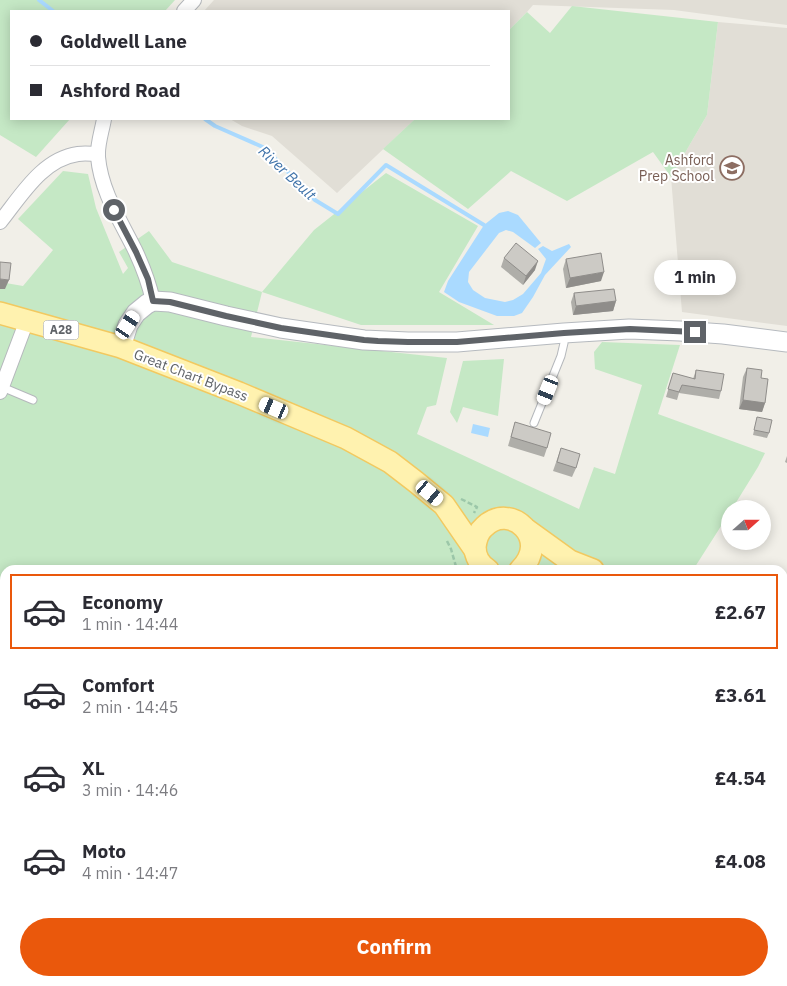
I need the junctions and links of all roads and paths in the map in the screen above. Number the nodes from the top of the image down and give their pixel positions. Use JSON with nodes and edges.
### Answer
{"nodes":[{"id":1,"x":194,"y":0,"type":"edge"},
{"id":2,"x":185,"y":10,"type":"edge"},
{"id":3,"x":104,"y":120,"type":"edge"},
{"id":4,"x":98,"y":154,"type":"junction"},
{"id":5,"x":0,"y":222,"type":"edge"},
{"id":6,"x":153,"y":301,"type":"junction"},
{"id":7,"x":0,"y":313,"type":"edge"},
{"id":8,"x":27,"y":320,"type":"junction"},
{"id":9,"x":564,"y":333,"type":"junction"},
{"id":10,"x":787,"y":342,"type":"edge"},
{"id":11,"x":121,"y":347,"type":"junction"},
{"id":12,"x":1,"y":390,"type":"edge"},
{"id":13,"x":32,"y":400,"type":"dead end"},
{"id":14,"x":534,"y":423,"type":"dead end"},
{"id":15,"x":444,"y":505,"type":"junction"},
{"id":16,"x":495,"y":520,"type":"junction"},
{"id":17,"x":527,"y":530,"type":"junction"},
{"id":18,"x":570,"y":561,"type":"junction"},
{"id":19,"x":479,"y":562,"type":"edge"},
{"id":20,"x":524,"y":565,"type":"edge"},
{"id":21,"x":539,"y":565,"type":"edge"},
{"id":22,"x":580,"y":565,"type":"edge"}],
"edges":[{"from":1,"to":2,"type":"street"},
{"from":3,"to":4,"type":"street"},
{"from":4,"to":5,"type":"street"},
{"from":4,"to":6,"type":"street"},
{"from":6,"to":9,"type":"street"},
{"from":6,"to":11,"type":"street"},
{"from":7,"to":8,"type":"main road","number":"A28"},
{"from":8,"to":11,"type":"main road","number":"A28"},
{"from":8,"to":12,"type":"street"},
{"from":9,"to":10,"type":"street"},
{"from":9,"to":14,"type":"lane"},
{"from":11,"to":15,"type":"main road","name":"Great Chart Bypass","number":"A28"},
{"from":12,"to":13,"type":"lane"},
{"from":15,"to":16,"type":"main road","name":"Great Chart Bypass","number":"A28"},
{"from":15,"to":19,"type":"main road","name":"Great Chart Bypass","number":"A28"},
{"from":16,"to":17,"type":"main road","name":"Great Chart Bypass"},
{"from":16,"to":19,"type":"main road"},
{"from":17,"to":18,"type":"main road"},
{"from":17,"to":20,"type":"main road"},
{"from":18,"to":21,"type":"main road"},
{"from":18,"to":22,"type":"main road"}]}
